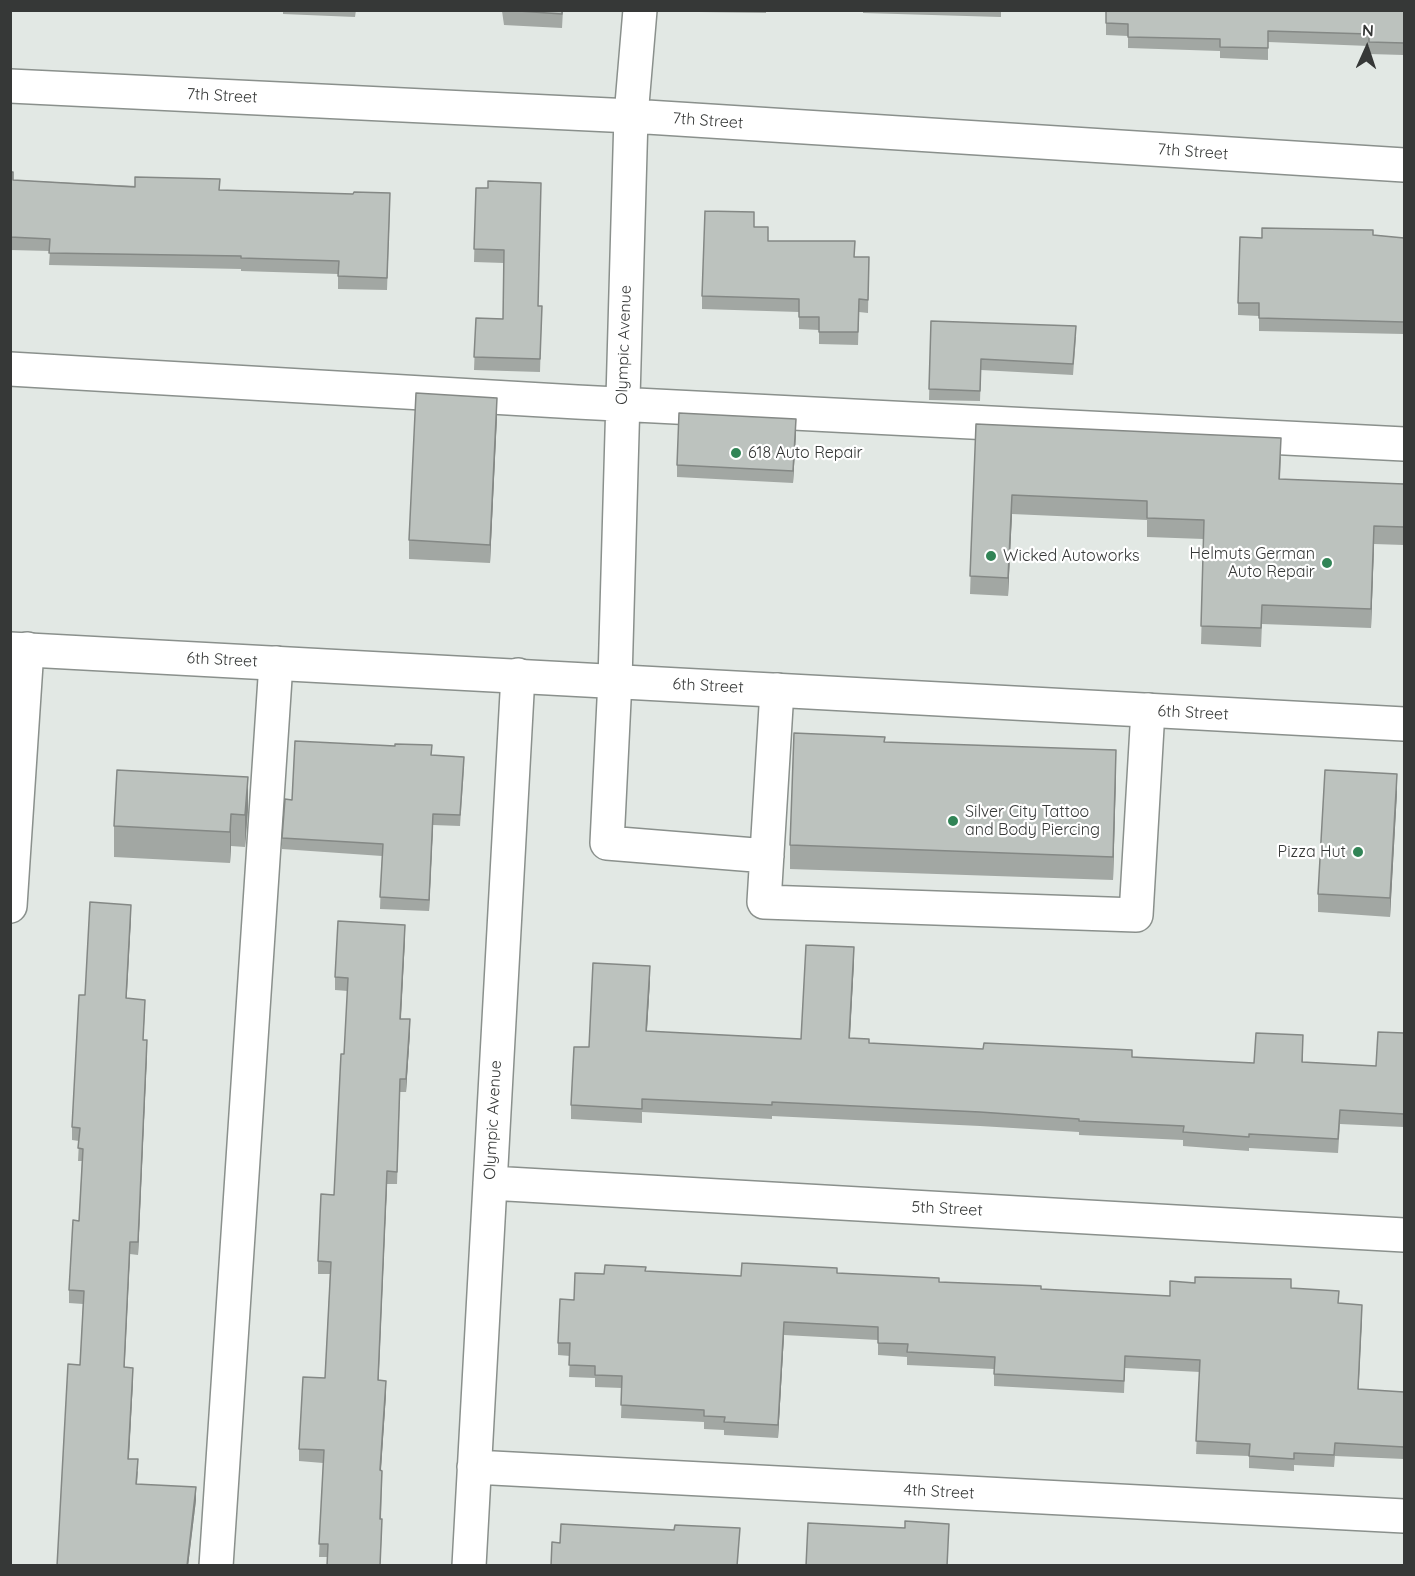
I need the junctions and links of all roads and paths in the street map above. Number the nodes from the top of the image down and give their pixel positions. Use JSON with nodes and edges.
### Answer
{"nodes":[{"id":1,"x":640,"y":10,"type":"edge"},
{"id":2,"x":10,"y":86,"type":"edge"},
{"id":3,"x":631,"y":116,"type":"junction"},
{"id":4,"x":1404,"y":165,"type":"edge"},
{"id":5,"x":10,"y":369,"type":"edge"},
{"id":6,"x":623,"y":404,"type":"junction"},
{"id":7,"x":1404,"y":444,"type":"edge"},
{"id":8,"x":19,"y":649,"type":"edge"},
{"id":9,"x":276,"y":663,"type":"junction"},
{"id":10,"x":518,"y":675,"type":"junction"},
{"id":11,"x":615,"y":680,"type":"junction"},
{"id":12,"x":777,"y":690,"type":"junction"},
{"id":13,"x":1148,"y":710,"type":"junction"},
{"id":14,"x":1404,"y":724,"type":"edge"},
{"id":15,"x":767,"y":856,"type":"junction"},
{"id":16,"x":10,"y":906,"type":"edge"},
{"id":17,"x":490,"y":1183,"type":"junction"},
{"id":18,"x":1404,"y":1235,"type":"edge"},
{"id":19,"x":474,"y":1467,"type":"junction"},
{"id":20,"x":1404,"y":1516,"type":"edge"},
{"id":21,"x":216,"y":1566,"type":"edge"},
{"id":22,"x":468,"y":1566,"type":"edge"}],
"edges":[{"from":1,"to":3,"type":"street","name":"Olympic Avenue"},
{"from":2,"to":3,"type":"street","name":"7th Street"},
{"from":3,"to":4,"type":"street","name":"7th Street"},
{"from":3,"to":6,"type":"street","name":"Olympic Avenue"},
{"from":5,"to":6,"type":"street"},
{"from":6,"to":7,"type":"street"},
{"from":6,"to":11,"type":"street","name":"Olympic Avenue"},
{"from":8,"to":9,"type":"street","name":"6th Street"},
{"from":8,"to":16,"type":"street"},
{"from":9,"to":10,"type":"street","name":"6th Street"},
{"from":9,"to":21,"type":"street"},
{"from":10,"to":11,"type":"street","name":"6th Street"},
{"from":10,"to":17,"type":"street","name":"Olympic Avenue"},
{"from":11,"to":12,"type":"street","name":"6th Street"},
{"from":11,"to":15,"type":"street","name":"Olympic Avenue"},
{"from":12,"to":13,"type":"street","name":"6th Street"},
{"from":12,"to":15,"type":"street"},
{"from":13,"to":14,"type":"street","name":"6th Street"},
{"from":13,"to":15,"type":"street"},
{"from":17,"to":18,"type":"street","name":"5th Street"},
{"from":17,"to":19,"type":"street","name":"Olympic Avenue"},
{"from":19,"to":20,"type":"street","name":"4th Street"},
{"from":19,"to":22,"type":"street","name":"Olympic Avenue"}]}
